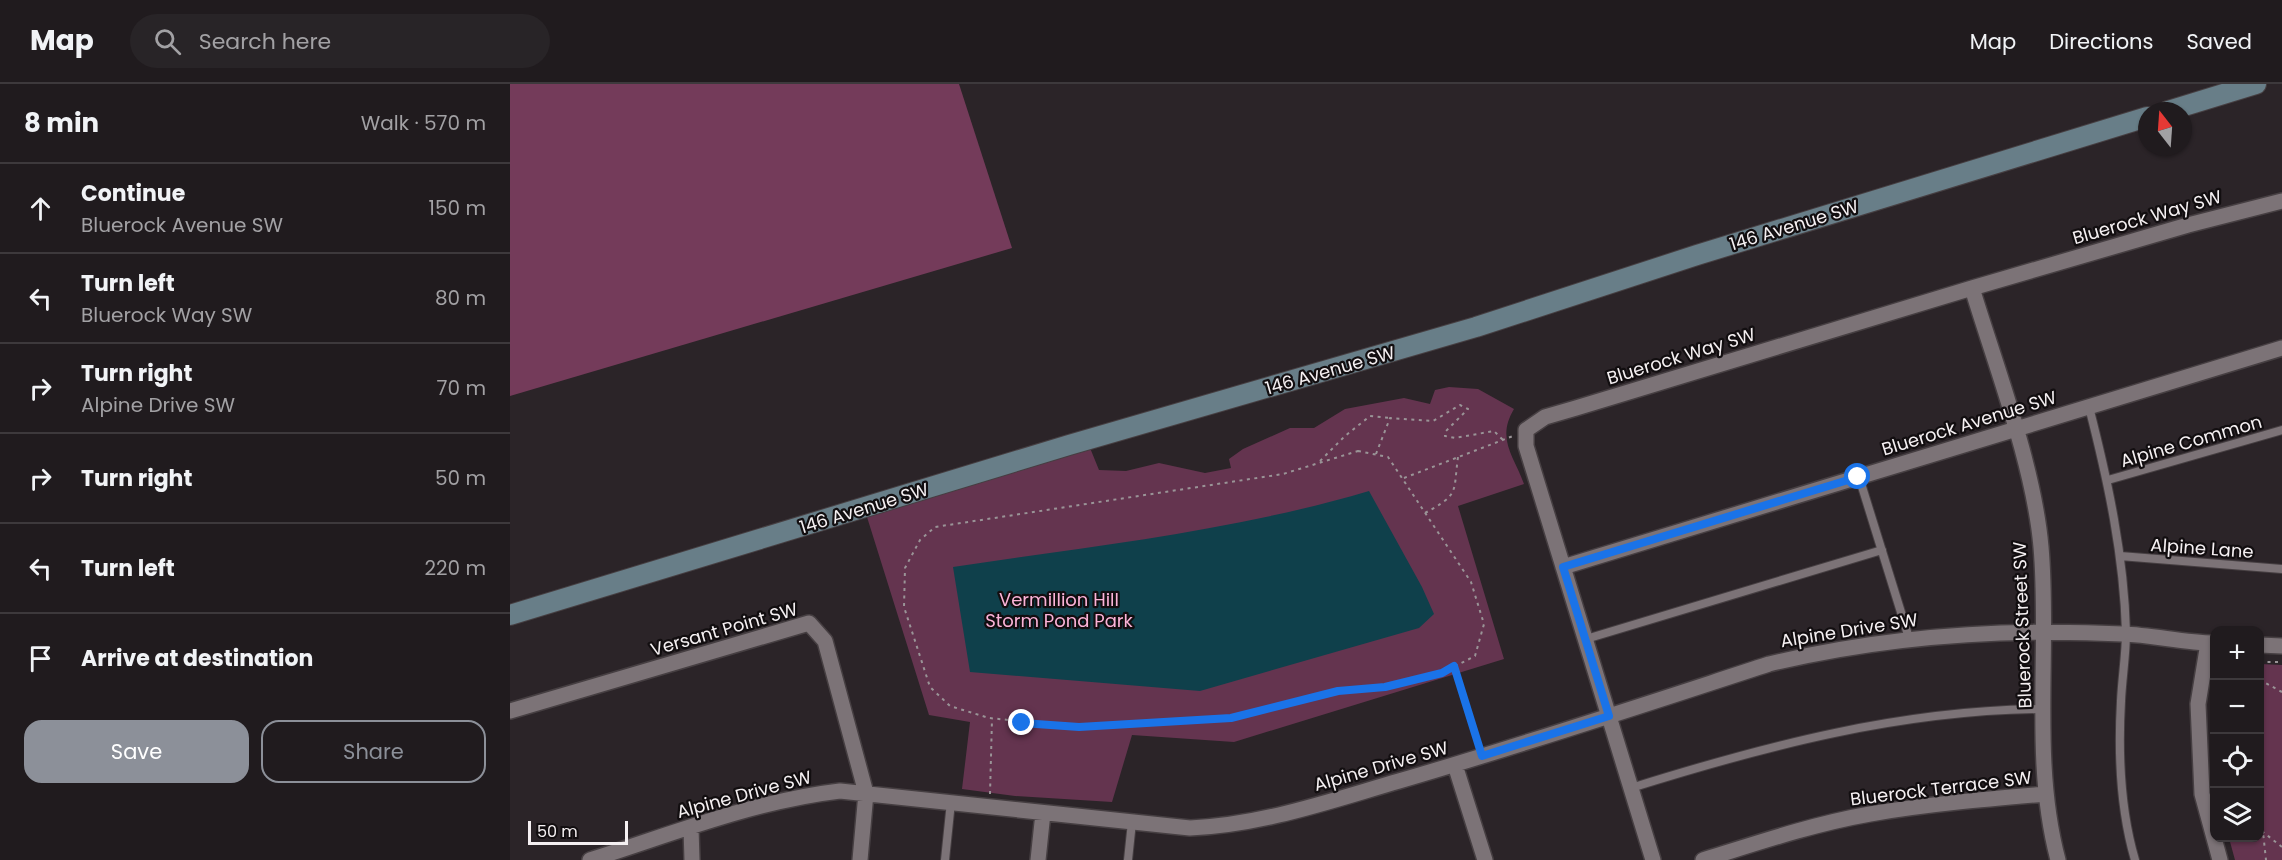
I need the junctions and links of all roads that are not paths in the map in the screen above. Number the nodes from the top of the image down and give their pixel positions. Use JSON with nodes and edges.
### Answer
{"nodes":[{"id":1,"x":2256,"y":84,"type":"edge"},
{"id":2,"x":2192,"y":104,"type":"edge"},
{"id":3,"x":2138,"y":120,"type":"edge"},
{"id":4,"x":2282,"y":201,"type":"edge"},
{"id":5,"x":1972,"y":288,"type":"junction"},
{"id":6,"x":2282,"y":348,"type":"edge"},
{"id":7,"x":2089,"y":407,"type":"junction"},
{"id":8,"x":2015,"y":429,"type":"junction"},
{"id":9,"x":2282,"y":430,"type":"edge"},
{"id":10,"x":1858,"y":477,"type":"junction"},
{"id":11,"x":2108,"y":480,"type":"junction"},
{"id":12,"x":1881,"y":550,"type":"junction"},
{"id":13,"x":2120,"y":556,"type":"junction"},
{"id":14,"x":1563,"y":567,"type":"junction"},
{"id":15,"x":2282,"y":569,"type":"edge"},
{"id":16,"x":510,"y":615,"type":"edge"},
{"id":17,"x":2046,"y":631,"type":"junction"},
{"id":18,"x":2126,"y":634,"type":"junction"},
{"id":19,"x":1909,"y":638,"type":"junction"},
{"id":20,"x":1586,"y":639,"type":"junction"},
{"id":21,"x":2210,"y":643,"type":"edge"},
{"id":22,"x":2264,"y":645,"type":"edge"},
{"id":23,"x":2282,"y":646,"type":"edge"},
{"id":24,"x":2210,"y":648,"type":"edge"},
{"id":25,"x":2044,"y":710,"type":"junction"},
{"id":26,"x":510,"y":711,"type":"edge"},
{"id":27,"x":1609,"y":716,"type":"junction"},
{"id":28,"x":1455,"y":765,"type":"junction"},
{"id":29,"x":1631,"y":788,"type":"junction"},
{"id":30,"x":866,"y":793,"type":"junction"},
{"id":31,"x":2046,"y":794,"type":"junction"},
{"id":32,"x":951,"y":802,"type":"junction"},
{"id":33,"x":1043,"y":813,"type":"junction"},
{"id":34,"x":1132,"y":822,"type":"junction"},
{"id":35,"x":691,"y":828,"type":"junction"},
{"id":36,"x":590,"y":860,"type":"edge"},
{"id":37,"x":692,"y":860,"type":"edge"},
{"id":38,"x":860,"y":860,"type":"edge"},
{"id":39,"x":945,"y":860,"type":"edge"},
{"id":40,"x":1038,"y":860,"type":"edge"},
{"id":41,"x":1128,"y":860,"type":"edge"},
{"id":42,"x":1485,"y":860,"type":"edge"},
{"id":43,"x":1653,"y":860,"type":"edge"},
{"id":44,"x":1702,"y":860,"type":"edge"},
{"id":45,"x":2058,"y":860,"type":"edge"},
{"id":46,"x":2135,"y":860,"type":"edge"},
{"id":47,"x":2220,"y":860,"type":"edge"}],
"edges":[{"from":1,"to":2,"type":"street"},
{"from":3,"to":16,"type":"street","name":"146 Avenue SW"},
{"from":4,"to":5,"type":"street","name":"Bluerock Way SW"},
{"from":5,"to":8,"type":"street","name":"Bluerock Street SW"},
{"from":5,"to":14,"type":"street","name":"Bluerock Way SW"},
{"from":6,"to":7,"type":"street","name":"Bluerock Avenue SW"},
{"from":7,"to":8,"type":"street","name":"Bluerock Avenue SW"},
{"from":7,"to":11,"type":"lane"},
{"from":8,"to":10,"type":"street","name":"Bluerock Avenue SW"},
{"from":8,"to":17,"type":"street","name":"Bluerock Street SW"},
{"from":9,"to":11,"type":"lane","name":"Alpine Common"},
{"from":10,"to":12,"type":"lane"},
{"from":10,"to":14,"type":"street","name":"Bluerock Avenue SW"},
{"from":11,"to":13,"type":"lane"},
{"from":12,"to":19,"type":"lane"},
{"from":12,"to":20,"type":"lane"},
{"from":13,"to":15,"type":"lane","name":"Alpine Lane"},
{"from":13,"to":18,"type":"lane"},
{"from":14,"to":20,"type":"street"},
{"from":17,"to":18,"type":"street","name":"Alpine Drive SW"},
{"from":17,"to":19,"type":"street","name":"Alpine Drive SW"},
{"from":17,"to":25,"type":"street","name":"Bluerock Street SW"},
{"from":18,"to":21,"type":"street","name":"Alpine Drive SW"},
{"from":18,"to":46,"type":"lane"},
{"from":19,"to":27,"type":"street","name":"Alpine Drive SW"},
{"from":20,"to":27,"type":"street"},
{"from":22,"to":23,"type":"street"},
{"from":24,"to":47,"type":"street"},
{"from":25,"to":29,"type":"lane"},
{"from":25,"to":31,"type":"street","name":"Bluerock Street SW"},
{"from":26,"to":30,"type":"street","name":"Versant Point SW"},
{"from":27,"to":28,"type":"street","name":"Alpine Drive SW"},
{"from":27,"to":29,"type":"street"},
{"from":28,"to":34,"type":"street","name":"Alpine Drive SW"},
{"from":28,"to":42,"type":"street"},
{"from":29,"to":43,"type":"street"},
{"from":30,"to":32,"type":"street","name":"Alpine Drive SW"},
{"from":30,"to":35,"type":"street","name":"Alpine Drive SW"},
{"from":30,"to":38,"type":"street"},
{"from":31,"to":44,"type":"street","name":"Bluerock Terrace SW"},
{"from":31,"to":45,"type":"street","name":"Bluerock Street SW"},
{"from":32,"to":33,"type":"street","name":"Alpine Drive SW"},
{"from":32,"to":39,"type":"lane"},
{"from":33,"to":34,"type":"street","name":"Alpine Drive SW"},
{"from":33,"to":40,"type":"street"},
{"from":34,"to":41,"type":"lane"},
{"from":35,"to":36,"type":"street","name":"Alpine Drive SW"},
{"from":35,"to":37,"type":"street"}]}
